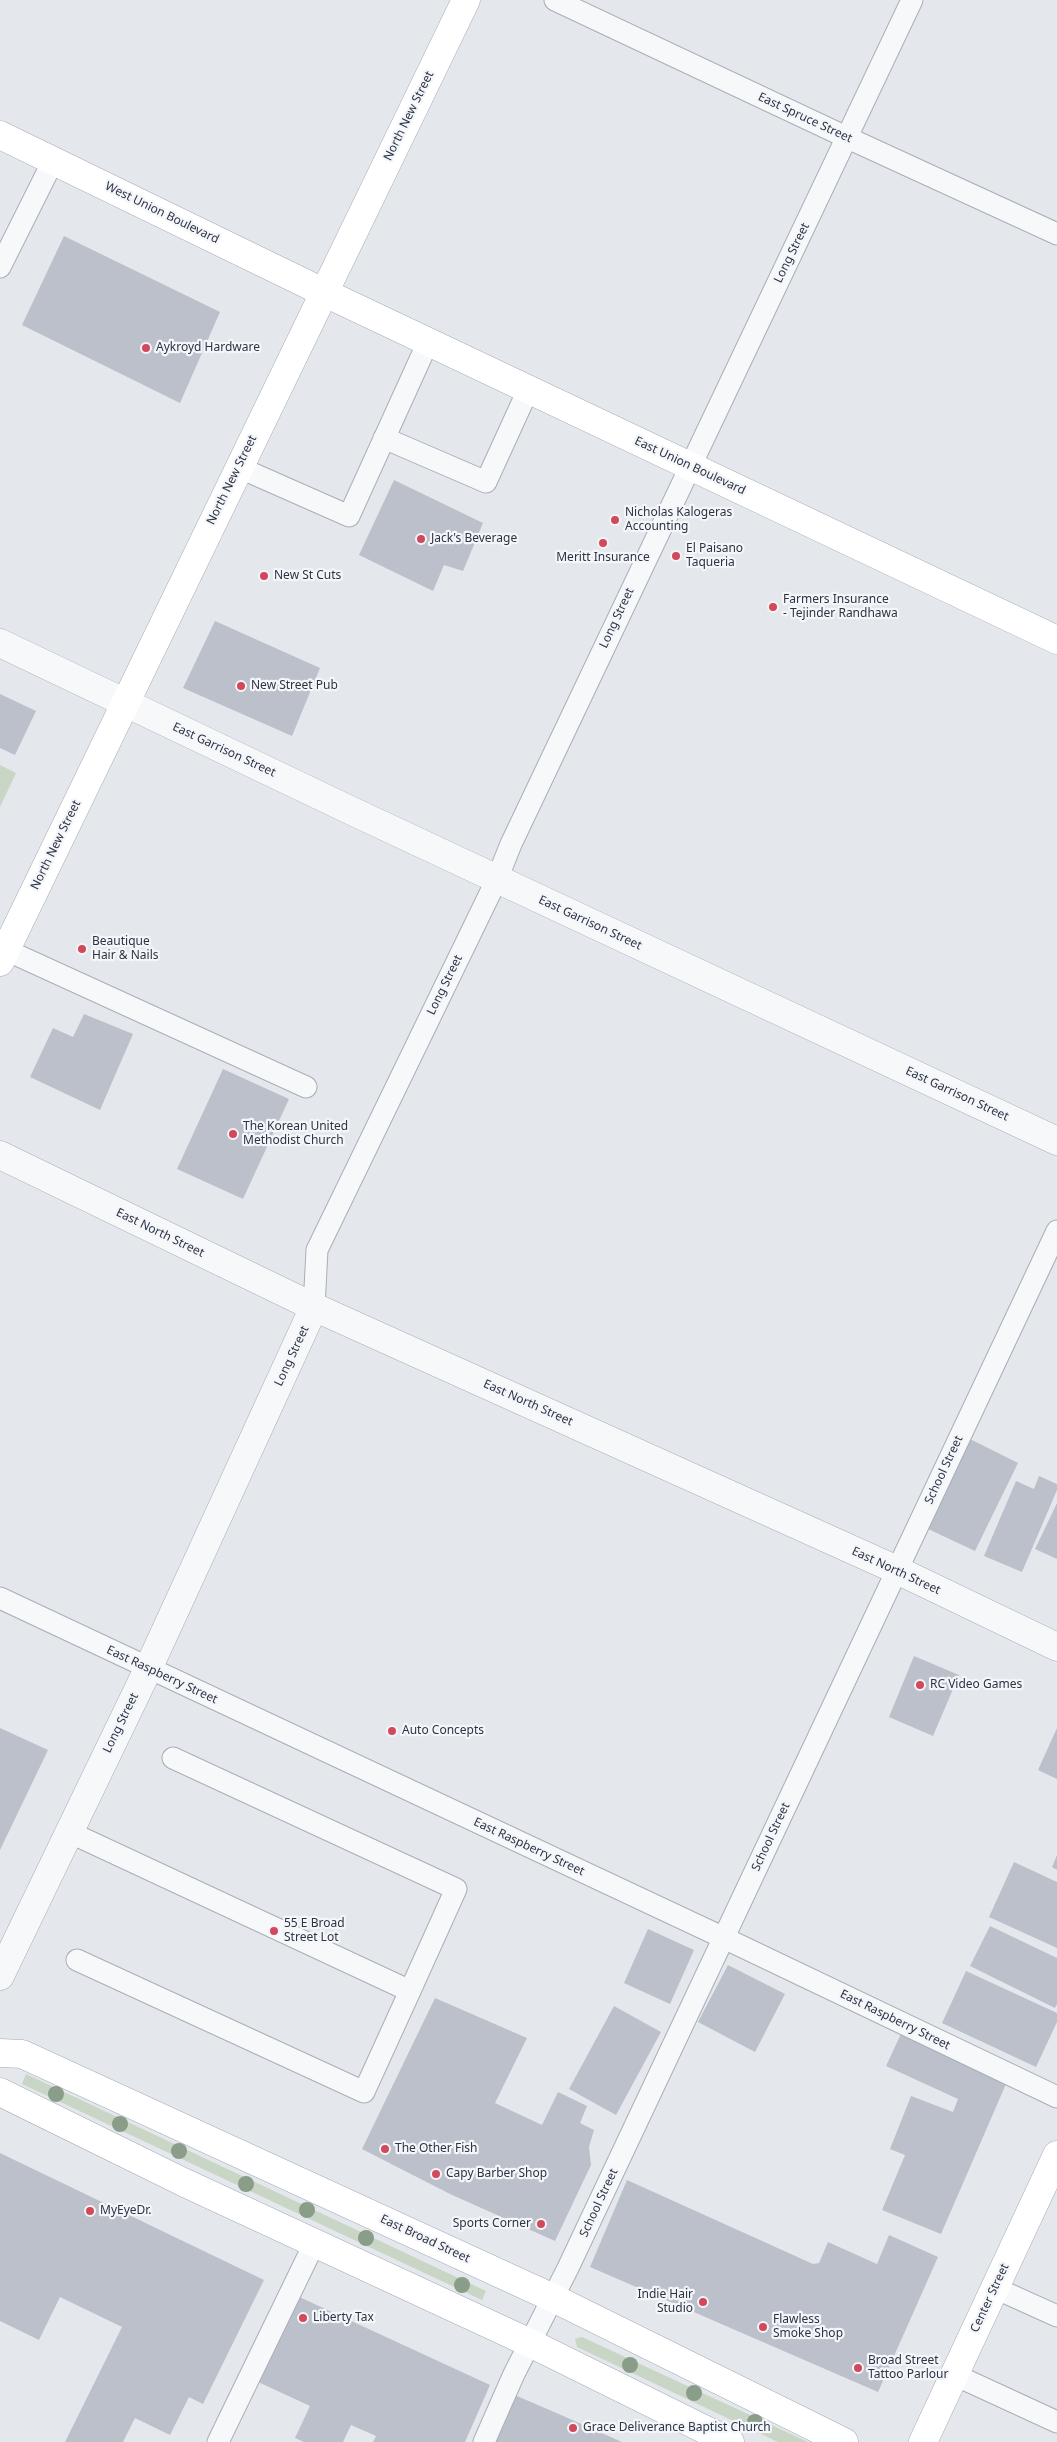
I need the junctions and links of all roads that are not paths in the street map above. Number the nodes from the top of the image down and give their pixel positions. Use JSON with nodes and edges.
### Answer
{"nodes":[{"id":1,"x":466,"y":0,"type":"edge"},
{"id":2,"x":555,"y":0,"type":"edge"},
{"id":3,"x":912,"y":0,"type":"edge"},
{"id":4,"x":0,"y":135,"type":"edge"},
{"id":5,"x":848,"y":138,"type":"junction"},
{"id":6,"x":53,"y":161,"type":"junction"},
{"id":7,"x":1057,"y":234,"type":"edge"},
{"id":8,"x":0,"y":268,"type":"edge"},
{"id":9,"x":323,"y":292,"type":"junction"},
{"id":10,"x":428,"y":342,"type":"junction"},
{"id":11,"x":528,"y":390,"type":"junction"},
{"id":12,"x":384,"y":438,"type":"junction"},
{"id":13,"x":689,"y":466,"type":"junction"},
{"id":14,"x":238,"y":467,"type":"junction"},
{"id":15,"x":1057,"y":640,"type":"edge"},
{"id":16,"x":0,"y":643,"type":"edge"},
{"id":17,"x":124,"y":703,"type":"junction"},
{"id":18,"x":497,"y":879,"type":"junction"},
{"id":19,"x":3,"y":956,"type":"edge"},
{"id":20,"x":306,"y":1087,"type":"dead end"},
{"id":21,"x":1057,"y":1141,"type":"edge"},
{"id":22,"x":0,"y":1155,"type":"edge"},
{"id":23,"x":1057,"y":1231,"type":"edge"},
{"id":24,"x":314,"y":1307,"type":"junction"},
{"id":25,"x":897,"y":1570,"type":"junction"},
{"id":26,"x":0,"y":1598,"type":"edge"},
{"id":27,"x":1057,"y":1647,"type":"edge"},
{"id":28,"x":148,"y":1669,"type":"junction"},
{"id":29,"x":173,"y":1758,"type":"dead end"},
{"id":30,"x":69,"y":1832,"type":"junction"},
{"id":31,"x":724,"y":1938,"type":"junction"},
{"id":32,"x":77,"y":1960,"type":"dead end"},
{"id":33,"x":0,"y":1976,"type":"edge"},
{"id":34,"x":410,"y":1991,"type":"junction"},
{"id":35,"x":0,"y":2053,"type":"edge"},
{"id":36,"x":0,"y":2092,"type":"edge"},
{"id":37,"x":1057,"y":2097,"type":"edge"},
{"id":38,"x":1057,"y":2155,"type":"edge"},
{"id":39,"x":314,"y":2244,"type":"junction"},
{"id":40,"x":995,"y":2288,"type":"junction"},
{"id":41,"x":554,"y":2298,"type":"junction"},
{"id":42,"x":1057,"y":2316,"type":"edge"},
{"id":43,"x":532,"y":2344,"type":"junction"},
{"id":44,"x":955,"y":2375,"type":"junction"},
{"id":45,"x":1057,"y":2422,"type":"edge"},
{"id":46,"x":218,"y":2442,"type":"edge"},
{"id":47,"x":484,"y":2442,"type":"edge"},
{"id":48,"x":730,"y":2442,"type":"edge"},
{"id":49,"x":844,"y":2442,"type":"edge"},
{"id":50,"x":923,"y":2442,"type":"edge"}],
"edges":[{"from":1,"to":9,"type":"main road","name":"North New Street"},
{"from":2,"to":5,"type":"lane","name":"East Spruce Street"},
{"from":3,"to":5,"type":"lane","name":"Long Street"},
{"from":4,"to":6,"type":"main road","name":"West Union Boulevard"},
{"from":5,"to":7,"type":"lane","name":"East Spruce Street"},
{"from":5,"to":13,"type":"lane","name":"Long Street"},
{"from":6,"to":8,"type":"lane"},
{"from":6,"to":9,"type":"main road","name":"West Union Boulevard"},
{"from":9,"to":10,"type":"main road","name":"East Union Boulevard"},
{"from":9,"to":14,"type":"main road","name":"North New Street"},
{"from":10,"to":11,"type":"main road","name":"East Union Boulevard"},
{"from":10,"to":12,"type":"lane"},
{"from":11,"to":12,"type":"lane"},
{"from":11,"to":13,"type":"main road","name":"East Union Boulevard"},
{"from":12,"to":14,"type":"lane"},
{"from":13,"to":15,"type":"main road","name":"East Union Boulevard"},
{"from":13,"to":18,"type":"lane","name":"Long Street"},
{"from":14,"to":17,"type":"main road","name":"North New Street"},
{"from":16,"to":17,"type":"street","name":"East Garrison Street"},
{"from":17,"to":18,"type":"street","name":"East Garrison Street"},
{"from":17,"to":19,"type":"main road","name":"North New Street"},
{"from":18,"to":21,"type":"street","name":"East Garrison Street"},
{"from":18,"to":24,"type":"lane","name":"Long Street"},
{"from":19,"to":20,"type":"lane"},
{"from":22,"to":24,"type":"street","name":"East North Street"},
{"from":23,"to":25,"type":"lane","name":"School Street"},
{"from":24,"to":25,"type":"street","name":"East North Street"},
{"from":24,"to":28,"type":"street","name":"Long Street"},
{"from":25,"to":27,"type":"street","name":"East North Street"},
{"from":25,"to":31,"type":"lane","name":"School Street"},
{"from":26,"to":28,"type":"lane","name":"East Raspberry Street"},
{"from":28,"to":30,"type":"street","name":"Long Street"},
{"from":28,"to":31,"type":"lane","name":"East Raspberry Street"},
{"from":29,"to":34,"type":"lane"},
{"from":30,"to":33,"type":"street","name":"Long Street"},
{"from":30,"to":34,"type":"lane"},
{"from":31,"to":37,"type":"lane","name":"East Raspberry Street"},
{"from":31,"to":41,"type":"lane","name":"School Street"},
{"from":32,"to":34,"type":"lane"},
{"from":35,"to":41,"type":"main road","name":"East Broad Street"},
{"from":36,"to":39,"type":"main road"},
{"from":38,"to":40,"type":"main road","name":"Center Street"},
{"from":39,"to":43,"type":"main road"},
{"from":39,"to":46,"type":"lane"},
{"from":40,"to":42,"type":"lane"},
{"from":40,"to":44,"type":"main road","name":"Center Street"},
{"from":41,"to":43,"type":"lane","name":"School Street"},
{"from":41,"to":49,"type":"main road","name":"East Broad Street"},
{"from":43,"to":47,"type":"lane","name":"School Street"},
{"from":43,"to":48,"type":"main road"},
{"from":44,"to":45,"type":"lane"},
{"from":44,"to":50,"type":"main road","name":"Center Street"}]}
